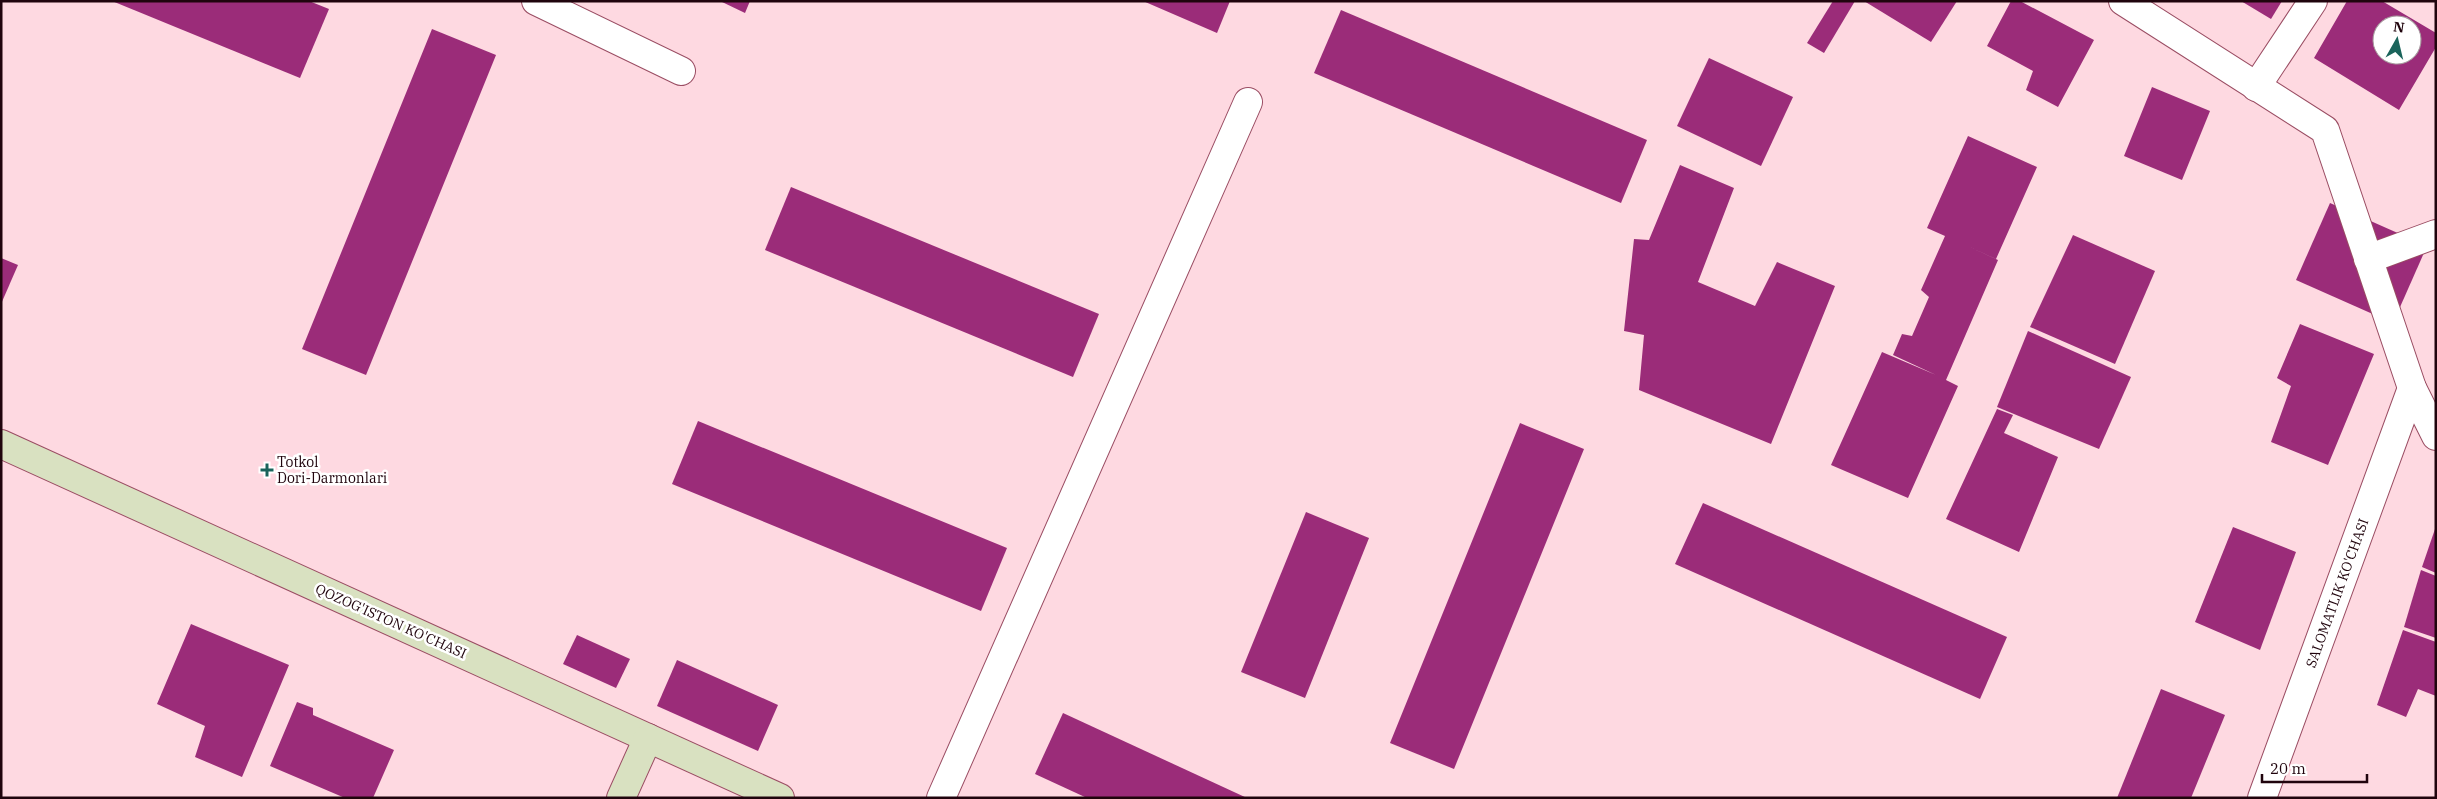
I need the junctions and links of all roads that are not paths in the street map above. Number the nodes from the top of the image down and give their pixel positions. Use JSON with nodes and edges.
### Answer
{"nodes":[{"id":1,"x":536,"y":1,"type":"edge"},
{"id":2,"x":2123,"y":1,"type":"edge"},
{"id":3,"x":2313,"y":1,"type":"edge"},
{"id":4,"x":681,"y":71,"type":"dead end"},
{"id":5,"x":2256,"y":87,"type":"junction"},
{"id":6,"x":1248,"y":102,"type":"dead end"},
{"id":7,"x":2436,"y":234,"type":"edge"},
{"id":8,"x":2368,"y":259,"type":"junction"},
{"id":9,"x":2412,"y":388,"type":"junction"},
{"id":10,"x":2436,"y":436,"type":"edge"},
{"id":11,"x":1,"y":444,"type":"edge"},
{"id":12,"x":648,"y":738,"type":"junction"},
{"id":13,"x":621,"y":798,"type":"edge"},
{"id":14,"x":780,"y":798,"type":"edge"},
{"id":15,"x":941,"y":798,"type":"edge"},
{"id":16,"x":2262,"y":798,"type":"edge"}],
"edges":[{"from":1,"to":4,"type":"street"},
{"from":2,"to":5,"type":"street"},
{"from":3,"to":5,"type":"street"},
{"from":5,"to":8,"type":"street"},
{"from":6,"to":15,"type":"street"},
{"from":7,"to":8,"type":"street"},
{"from":8,"to":9,"type":"street"},
{"from":9,"to":10,"type":"street"},
{"from":9,"to":16,"type":"street","name":"SALOMATLIK KO'CHASI"},
{"from":11,"to":12,"type":"street","name":"QOZOG'ISTON KO'CHASI"},
{"from":12,"to":13,"type":"street"},
{"from":12,"to":14,"type":"street","name":"QOZOG'ISTON KO'CHASI"}]}
